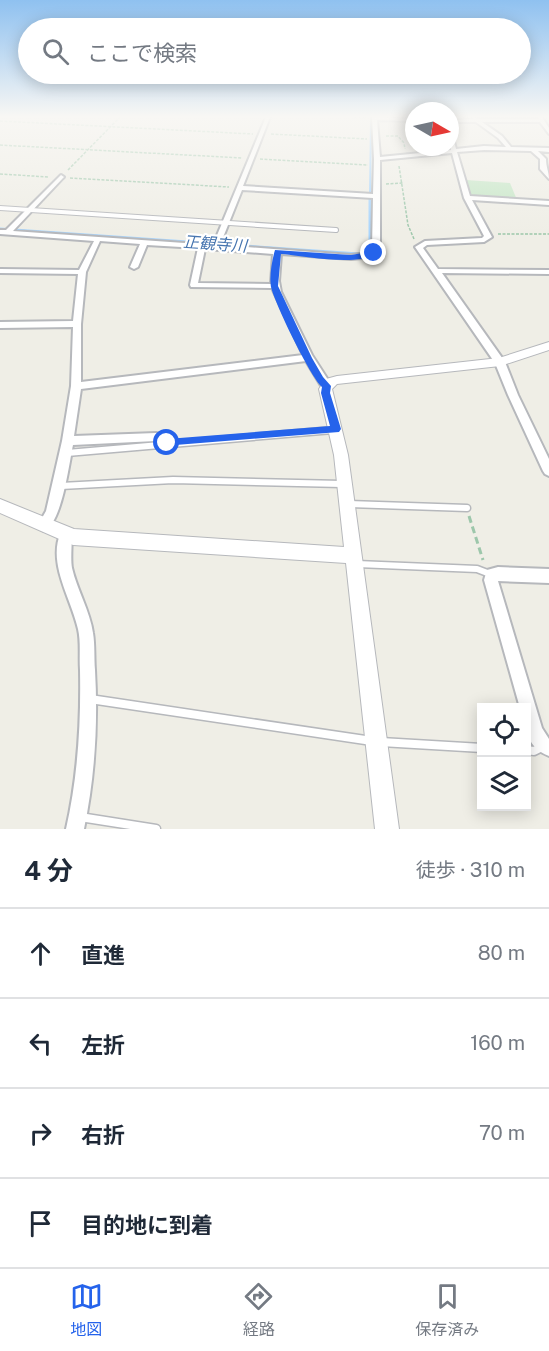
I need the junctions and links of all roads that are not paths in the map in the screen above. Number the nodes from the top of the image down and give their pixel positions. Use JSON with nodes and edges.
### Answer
{"nodes":[{"id":1,"x":253,"y":156,"type":"edge"},
{"id":2,"x":377,"y":156,"type":"edge"},
{"id":3,"x":417,"y":156,"type":"edge"},
{"id":4,"x":456,"y":156,"type":"edge"},
{"id":5,"x":539,"y":156,"type":"edge"},
{"id":6,"x":377,"y":162,"type":"junction"},
{"id":7,"x":61,"y":177,"type":"road end"},
{"id":8,"x":549,"y":177,"type":"edge"},
{"id":9,"x":240,"y":188,"type":"junction"},
{"id":10,"x":376,"y":196,"type":"junction"},
{"id":11,"x":467,"y":198,"type":"junction"},
{"id":12,"x":549,"y":203,"type":"edge"},
{"id":13,"x":0,"y":208,"type":"edge"},
{"id":14,"x":29,"y":210,"type":"junction"},
{"id":15,"x":226,"y":223,"type":"junction"},
{"id":16,"x":336,"y":230,"type":"dead end"},
{"id":17,"x":4,"y":232,"type":"edge"},
{"id":18,"x":98,"y":239,"type":"junction"},
{"id":19,"x":145,"y":242,"type":"junction"},
{"id":20,"x":202,"y":246,"type":"junction"},
{"id":21,"x":216,"y":247,"type":"junction"},
{"id":22,"x":277,"y":252,"type":"junction"},
{"id":23,"x":134,"y":267,"type":"dead end"},
{"id":24,"x":0,"y":271,"type":"edge"},
{"id":25,"x":436,"y":271,"type":"junction"},
{"id":26,"x":82,"y":272,"type":"junction"},
{"id":27,"x":549,"y":272,"type":"edge"},
{"id":28,"x":275,"y":286,"type":"junction"},
{"id":29,"x":77,"y":324,"type":"junction"},
{"id":30,"x":0,"y":325,"type":"edge"},
{"id":31,"x":549,"y":346,"type":"edge"},
{"id":32,"x":308,"y":358,"type":"junction"},
{"id":33,"x":500,"y":363,"type":"junction"},
{"id":34,"x":76,"y":386,"type":"junction"},
{"id":35,"x":327,"y":386,"type":"junction"},
{"id":36,"x":336,"y":429,"type":"junction"},
{"id":37,"x":156,"y":437,"type":"dead end"},
{"id":38,"x":68,"y":441,"type":"junction"},
{"id":39,"x":65,"y":453,"type":"junction"},
{"id":40,"x":549,"y":471,"type":"edge"},
{"id":41,"x":344,"y":484,"type":"junction"},
{"id":42,"x":59,"y":486,"type":"junction"},
{"id":43,"x":346,"y":504,"type":"junction"},
{"id":44,"x":467,"y":508,"type":"road end"},
{"id":45,"x":1,"y":509,"type":"edge"},
{"id":46,"x":44,"y":525,"type":"junction"},
{"id":47,"x":66,"y":536,"type":"junction"},
{"id":48,"x":352,"y":559,"type":"junction"},
{"id":49,"x":492,"y":575,"type":"junction"},
{"id":50,"x":549,"y":576,"type":"edge"},
{"id":51,"x":89,"y":699,"type":"junction"},
{"id":52,"x":376,"y":741,"type":"junction"},
{"id":53,"x":546,"y":747,"type":"edge"},
{"id":54,"x":477,"y":748,"type":"edge"},
{"id":55,"x":531,"y":750,"type":"edge"},
{"id":56,"x":76,"y":823,"type":"edge"},
{"id":57,"x":156,"y":829,"type":"edge"},
{"id":58,"x":387,"y":829,"type":"edge"}],
"edges":[{"from":1,"to":9,"type":"street"},
{"from":2,"to":6,"type":"street"},
{"from":3,"to":6,"type":"street"},
{"from":4,"to":11,"type":"street"},
{"from":5,"to":8,"type":"street"},
{"from":6,"to":10,"type":"street"},
{"from":7,"to":14,"type":"street"},
{"from":9,"to":10,"type":"street"},
{"from":9,"to":15,"type":"street"},
{"from":10,"to":22,"type":"street"},
{"from":11,"to":12,"type":"street"},
{"from":11,"to":25,"type":"street"},
{"from":13,"to":14,"type":"lane"},
{"from":14,"to":15,"type":"lane"},
{"from":14,"to":17,"type":"street"},
{"from":15,"to":16,"type":"lane"},
{"from":15,"to":21,"type":"street"},
{"from":17,"to":18,"type":"street"},
{"from":18,"to":19,"type":"street"},
{"from":18,"to":26,"type":"street"},
{"from":19,"to":20,"type":"street"},
{"from":19,"to":23,"type":"street"},
{"from":20,"to":21,"type":"street"},
{"from":20,"to":28,"type":"street"},
{"from":21,"to":22,"type":"street"},
{"from":22,"to":28,"type":"street"},
{"from":24,"to":26,"type":"street"},
{"from":25,"to":27,"type":"street"},
{"from":25,"to":33,"type":"street"},
{"from":26,"to":29,"type":"street"},
{"from":28,"to":32,"type":"street"},
{"from":29,"to":30,"type":"street"},
{"from":29,"to":34,"type":"street"},
{"from":31,"to":33,"type":"street"},
{"from":32,"to":34,"type":"street"},
{"from":32,"to":35,"type":"street"},
{"from":33,"to":35,"type":"street"},
{"from":33,"to":40,"type":"street"},
{"from":34,"to":38,"type":"street"},
{"from":35,"to":36,"type":"street"},
{"from":36,"to":39,"type":"lane"},
{"from":36,"to":41,"type":"street"},
{"from":37,"to":38,"type":"street"},
{"from":38,"to":39,"type":"street"},
{"from":39,"to":42,"type":"street"},
{"from":41,"to":42,"type":"lane"},
{"from":41,"to":43,"type":"street"},
{"from":42,"to":46,"type":"street"},
{"from":43,"to":44,"type":"lane"},
{"from":43,"to":48,"type":"street"},
{"from":45,"to":46,"type":"street"},
{"from":46,"to":47,"type":"street"},
{"from":47,"to":48,"type":"street"},
{"from":47,"to":51,"type":"street"},
{"from":48,"to":49,"type":"lane"},
{"from":48,"to":52,"type":"street"},
{"from":49,"to":50,"type":"street"},
{"from":49,"to":53,"type":"street"},
{"from":51,"to":52,"type":"lane"},
{"from":51,"to":56,"type":"street"},
{"from":52,"to":54,"type":"lane"},
{"from":52,"to":58,"type":"street"},
{"from":53,"to":55,"type":"lane"},
{"from":56,"to":57,"type":"lane"}]}
